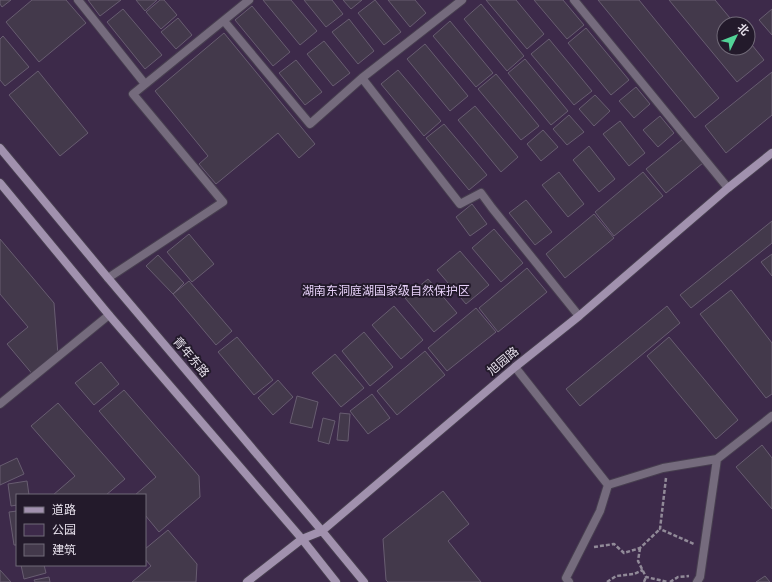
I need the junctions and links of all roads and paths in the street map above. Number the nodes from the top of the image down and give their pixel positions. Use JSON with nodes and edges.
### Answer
{"nodes":[{"id":1,"x":78,"y":0,"type":"edge"},
{"id":2,"x":249,"y":0,"type":"edge"},
{"id":3,"x":462,"y":0,"type":"edge"},
{"id":4,"x":574,"y":0,"type":"edge"},
{"id":5,"x":224,"y":21,"type":"junction"},
{"id":6,"x":362,"y":78,"type":"junction"},
{"id":7,"x":145,"y":84,"type":"junction"},
{"id":8,"x":0,"y":148,"type":"edge"},
{"id":9,"x":772,"y":153,"type":"edge"},
{"id":10,"x":0,"y":183,"type":"edge"},
{"id":11,"x":728,"y":188,"type":"junction"},
{"id":12,"x":108,"y":278,"type":"junction"},
{"id":13,"x":109,"y":315,"type":"junction"},
{"id":14,"x":579,"y":316,"type":"junction"},
{"id":15,"x":515,"y":367,"type":"junction"},
{"id":16,"x":0,"y":404,"type":"edge"},
{"id":17,"x":772,"y":416,"type":"edge"},
{"id":18,"x":717,"y":459,"type":"junction"},
{"id":19,"x":667,"y":473,"type":"dead end"},
{"id":20,"x":608,"y":485,"type":"junction"},
{"id":21,"x":660,"y":529,"type":"junction"},
{"id":22,"x":322,"y":531,"type":"junction"},
{"id":23,"x":302,"y":539,"type":"junction"},
{"id":24,"x":699,"y":547,"type":"dead end"},
{"id":25,"x":592,"y":548,"type":"dead end"},
{"id":26,"x":640,"y":548,"type":"junction"},
{"id":27,"x":643,"y":570,"type":"junction"},
{"id":28,"x":689,"y":576,"type":"dead end"},
{"id":29,"x":646,"y":577,"type":"junction"},
{"id":30,"x":247,"y":582,"type":"edge"},
{"id":31,"x":336,"y":582,"type":"edge"},
{"id":32,"x":364,"y":582,"type":"edge"},
{"id":33,"x":569,"y":582,"type":"edge"},
{"id":34,"x":607,"y":582,"type":"edge"},
{"id":35,"x":644,"y":582,"type":"edge"},
{"id":36,"x":668,"y":582,"type":"edge"},
{"id":37,"x":697,"y":582,"type":"edge"}],
"edges":[{"from":1,"to":7,"type":"street"},
{"from":2,"to":5,"type":"street"},
{"from":3,"to":6,"type":"street"},
{"from":4,"to":11,"type":"street"},
{"from":5,"to":6,"type":"street"},
{"from":5,"to":7,"type":"street"},
{"from":6,"to":14,"type":"street"},
{"from":7,"to":12,"type":"street"},
{"from":8,"to":12,"type":"main road","name":"青年东路"},
{"from":9,"to":11,"type":"main road","name":"旭园路"},
{"from":10,"to":13,"type":"main road"},
{"from":11,"to":14,"type":"main road","name":"旭园路"},
{"from":12,"to":22,"type":"main road","name":"青年东路"},
{"from":13,"to":16,"type":"street"},
{"from":13,"to":23,"type":"main road"},
{"from":14,"to":15,"type":"main road","name":"旭园路"},
{"from":15,"to":20,"type":"street"},
{"from":15,"to":22,"type":"main road","name":"旭园路"},
{"from":17,"to":18,"type":"street"},
{"from":18,"to":20,"type":"street"},
{"from":18,"to":37,"type":"street"},
{"from":19,"to":21,"type":"path"},
{"from":20,"to":33,"type":"street"},
{"from":21,"to":24,"type":"path"},
{"from":21,"to":26,"type":"path"},
{"from":22,"to":23,"type":"main road","name":"旭园路"},
{"from":22,"to":32,"type":"main road","name":"青年东路"},
{"from":23,"to":30,"type":"main road","name":"旭园路"},
{"from":23,"to":31,"type":"main road"},
{"from":25,"to":26,"type":"path"},
{"from":26,"to":27,"type":"path"},
{"from":27,"to":29,"type":"path"},
{"from":27,"to":34,"type":"path"},
{"from":28,"to":36,"type":"path"},
{"from":29,"to":35,"type":"path"},
{"from":29,"to":36,"type":"path"}]}
